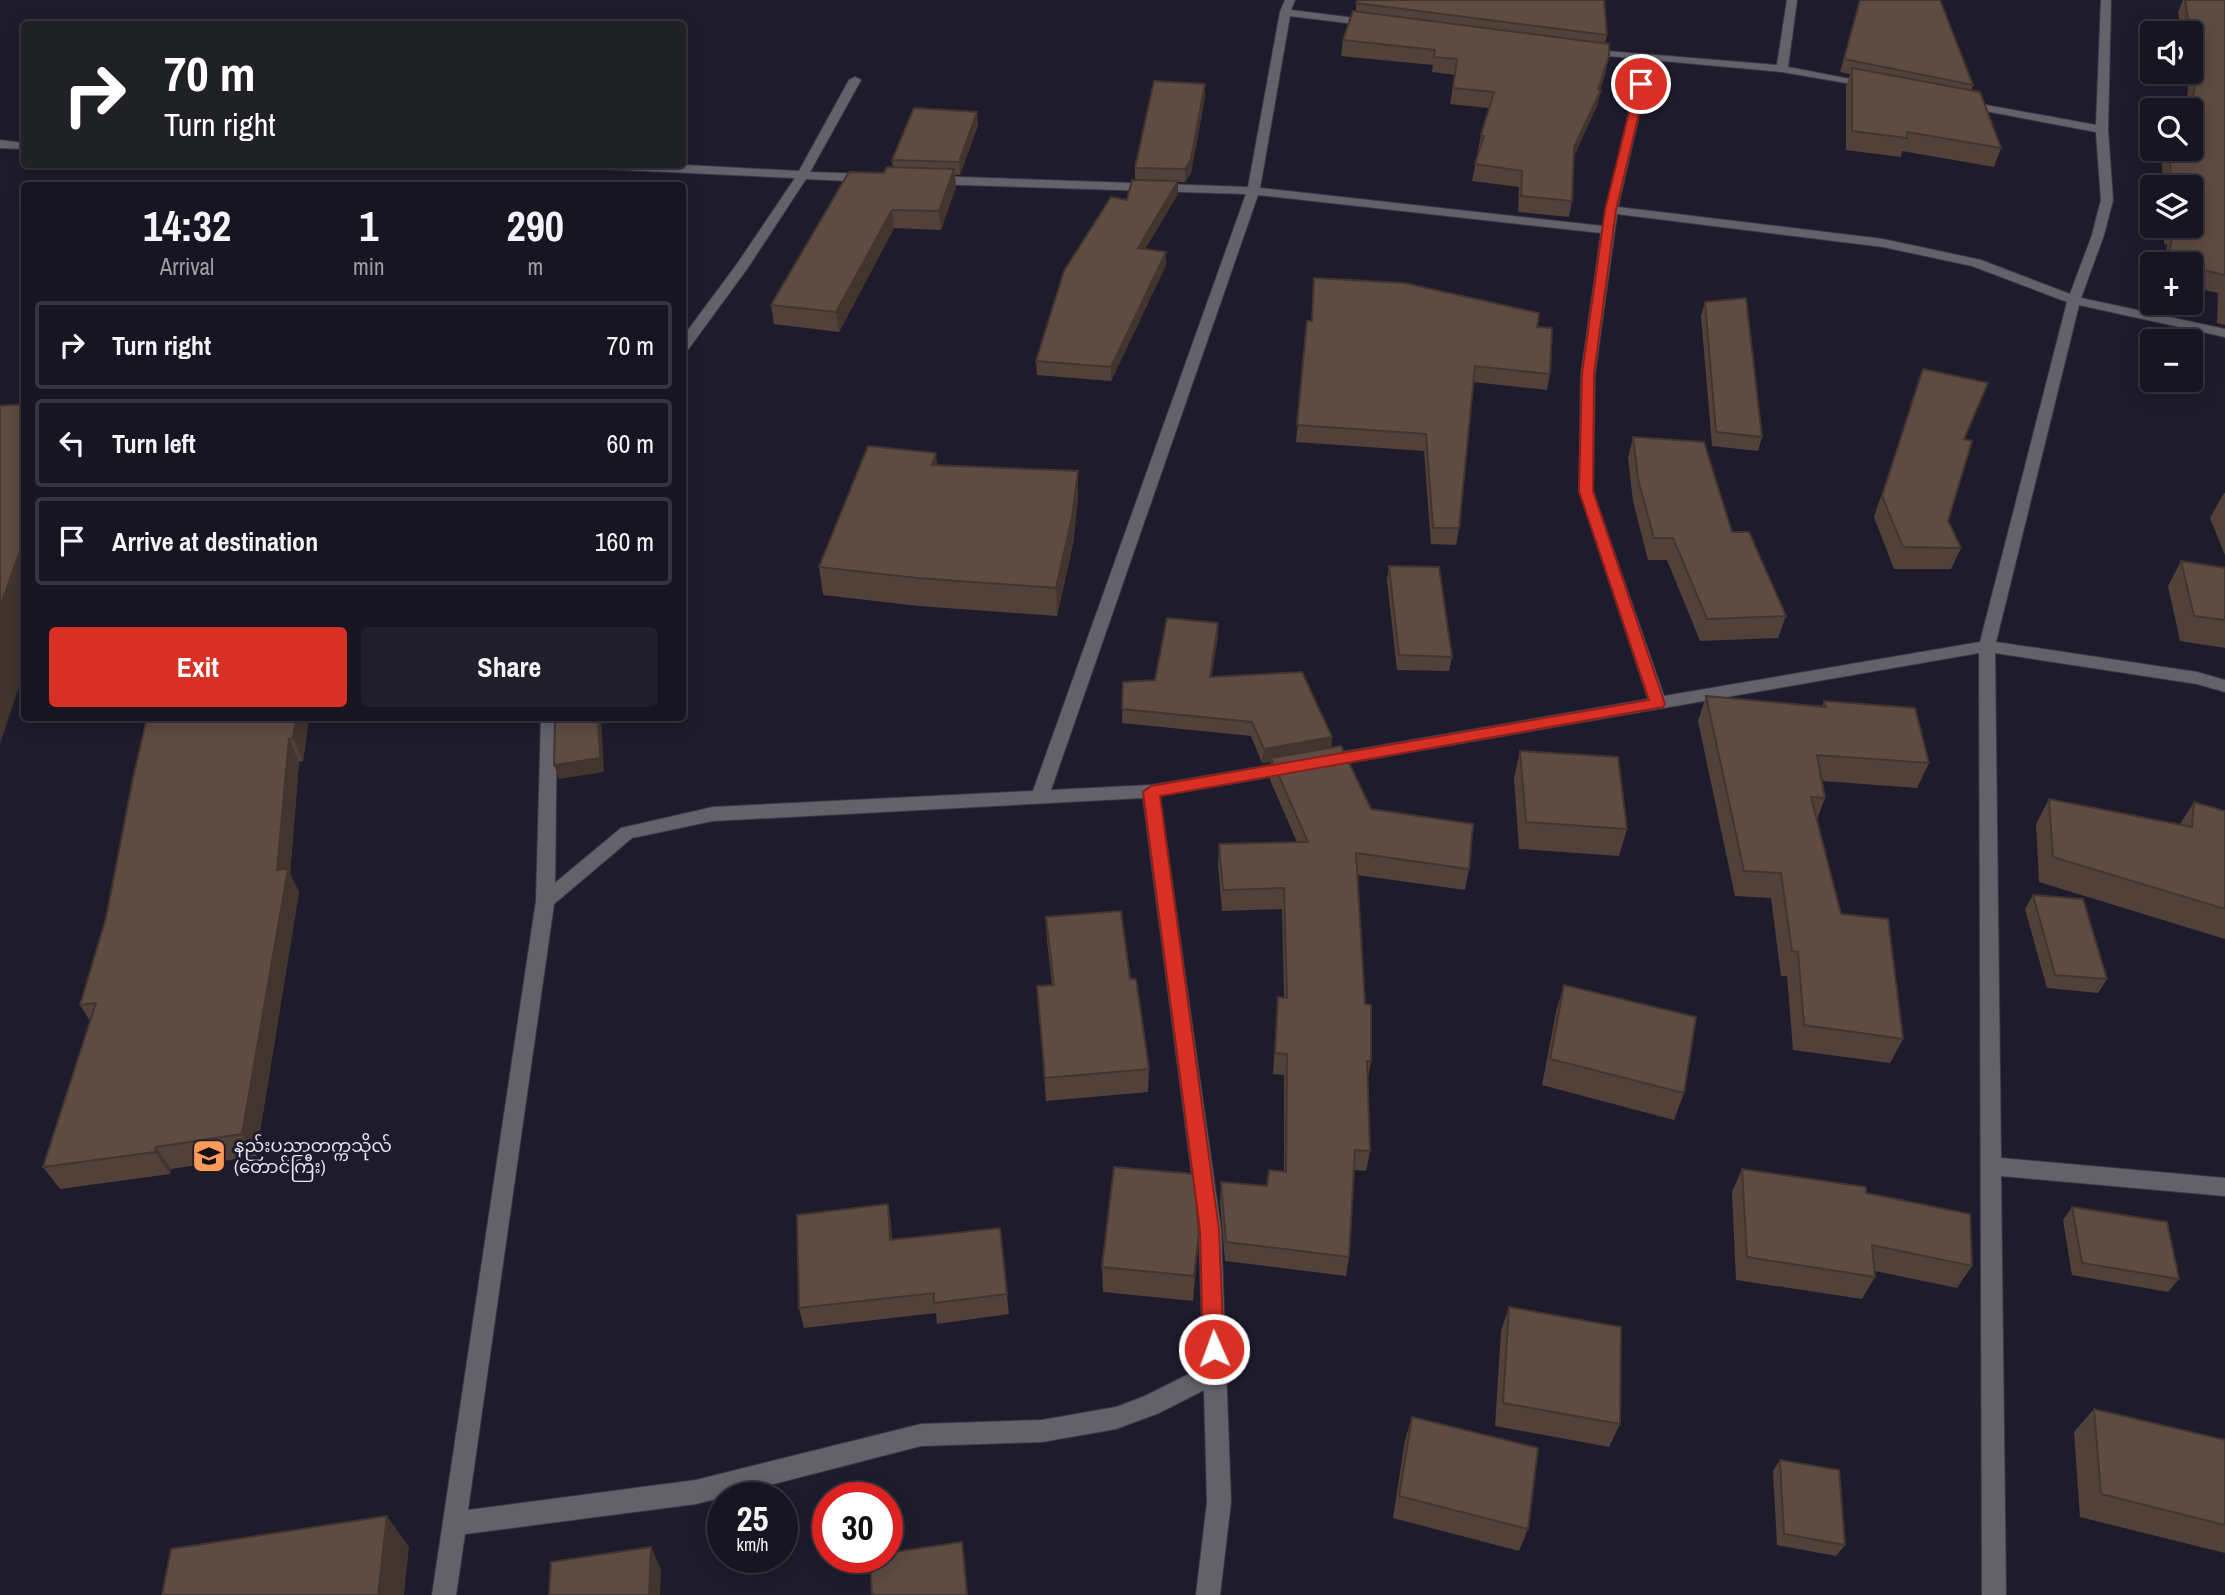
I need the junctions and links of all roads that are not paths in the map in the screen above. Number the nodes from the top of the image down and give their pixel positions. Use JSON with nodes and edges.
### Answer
{"nodes":[{"id":1,"x":1792,"y":0,"type":"edge"},
{"id":2,"x":2106,"y":0,"type":"edge"},
{"id":3,"x":1288,"y":6,"type":"edge"},
{"id":4,"x":1379,"y":24,"type":"edge"},
{"id":5,"x":1580,"y":50,"type":"edge"},
{"id":6,"x":1647,"y":59,"type":"junction"},
{"id":7,"x":1782,"y":69,"type":"junction"},
{"id":8,"x":855,"y":80,"type":"dead end"},
{"id":9,"x":1889,"y":90,"type":"edge"},
{"id":10,"x":1955,"y":102,"type":"edge"},
{"id":11,"x":2102,"y":130,"type":"junction"},
{"id":12,"x":0,"y":144,"type":"edge"},
{"id":13,"x":21,"y":146,"type":"edge"},
{"id":14,"x":656,"y":168,"type":"edge"},
{"id":15,"x":802,"y":176,"type":"junction"},
{"id":16,"x":884,"y":179,"type":"edge"},
{"id":17,"x":911,"y":180,"type":"edge"},
{"id":18,"x":1253,"y":191,"type":"junction"},
{"id":19,"x":1611,"y":210,"type":"junction"},
{"id":20,"x":1608,"y":230,"type":"junction"},
{"id":21,"x":2074,"y":300,"type":"junction"},
{"id":22,"x":2225,"y":333,"type":"edge"},
{"id":23,"x":686,"y":343,"type":"edge"},
{"id":24,"x":1987,"y":646,"type":"junction"},
{"id":25,"x":2225,"y":686,"type":"edge"},
{"id":26,"x":1658,"y":704,"type":"junction"},
{"id":27,"x":549,"y":721,"type":"edge"},
{"id":28,"x":1151,"y":792,"type":"junction"},
{"id":29,"x":1039,"y":798,"type":"junction"},
{"id":30,"x":545,"y":901,"type":"junction"},
{"id":31,"x":1990,"y":1166,"type":"junction"},
{"id":32,"x":2225,"y":1187,"type":"edge"},
{"id":33,"x":1214,"y":1373,"type":"junction"},
{"id":34,"x":454,"y":1524,"type":"junction"},
{"id":35,"x":444,"y":1595,"type":"edge"},
{"id":36,"x":1208,"y":1595,"type":"edge"},
{"id":37,"x":1994,"y":1595,"type":"edge"}],
"edges":[{"from":1,"to":7,"type":"street"},
{"from":2,"to":11,"type":"street"},
{"from":3,"to":4,"type":"street"},
{"from":3,"to":18,"type":"street"},
{"from":5,"to":6,"type":"street"},
{"from":6,"to":7,"type":"street"},
{"from":6,"to":19,"type":"street"},
{"from":7,"to":9,"type":"street"},
{"from":8,"to":15,"type":"street"},
{"from":10,"to":11,"type":"street"},
{"from":11,"to":21,"type":"street"},
{"from":12,"to":13,"type":"street"},
{"from":14,"to":15,"type":"street"},
{"from":15,"to":16,"type":"street"},
{"from":15,"to":23,"type":"street"},
{"from":17,"to":18,"type":"street"},
{"from":18,"to":20,"type":"street"},
{"from":18,"to":29,"type":"street"},
{"from":19,"to":20,"type":"street"},
{"from":19,"to":21,"type":"street"},
{"from":20,"to":26,"type":"street"},
{"from":21,"to":22,"type":"street"},
{"from":21,"to":24,"type":"street"},
{"from":24,"to":25,"type":"street"},
{"from":24,"to":26,"type":"street"},
{"from":24,"to":31,"type":"street"},
{"from":26,"to":28,"type":"street"},
{"from":27,"to":30,"type":"street"},
{"from":28,"to":29,"type":"street"},
{"from":28,"to":33,"type":"street"},
{"from":29,"to":30,"type":"street"},
{"from":30,"to":34,"type":"street"},
{"from":31,"to":32,"type":"street"},
{"from":31,"to":37,"type":"street"},
{"from":33,"to":34,"type":"street"},
{"from":33,"to":36,"type":"street"},
{"from":34,"to":35,"type":"street"}]}
